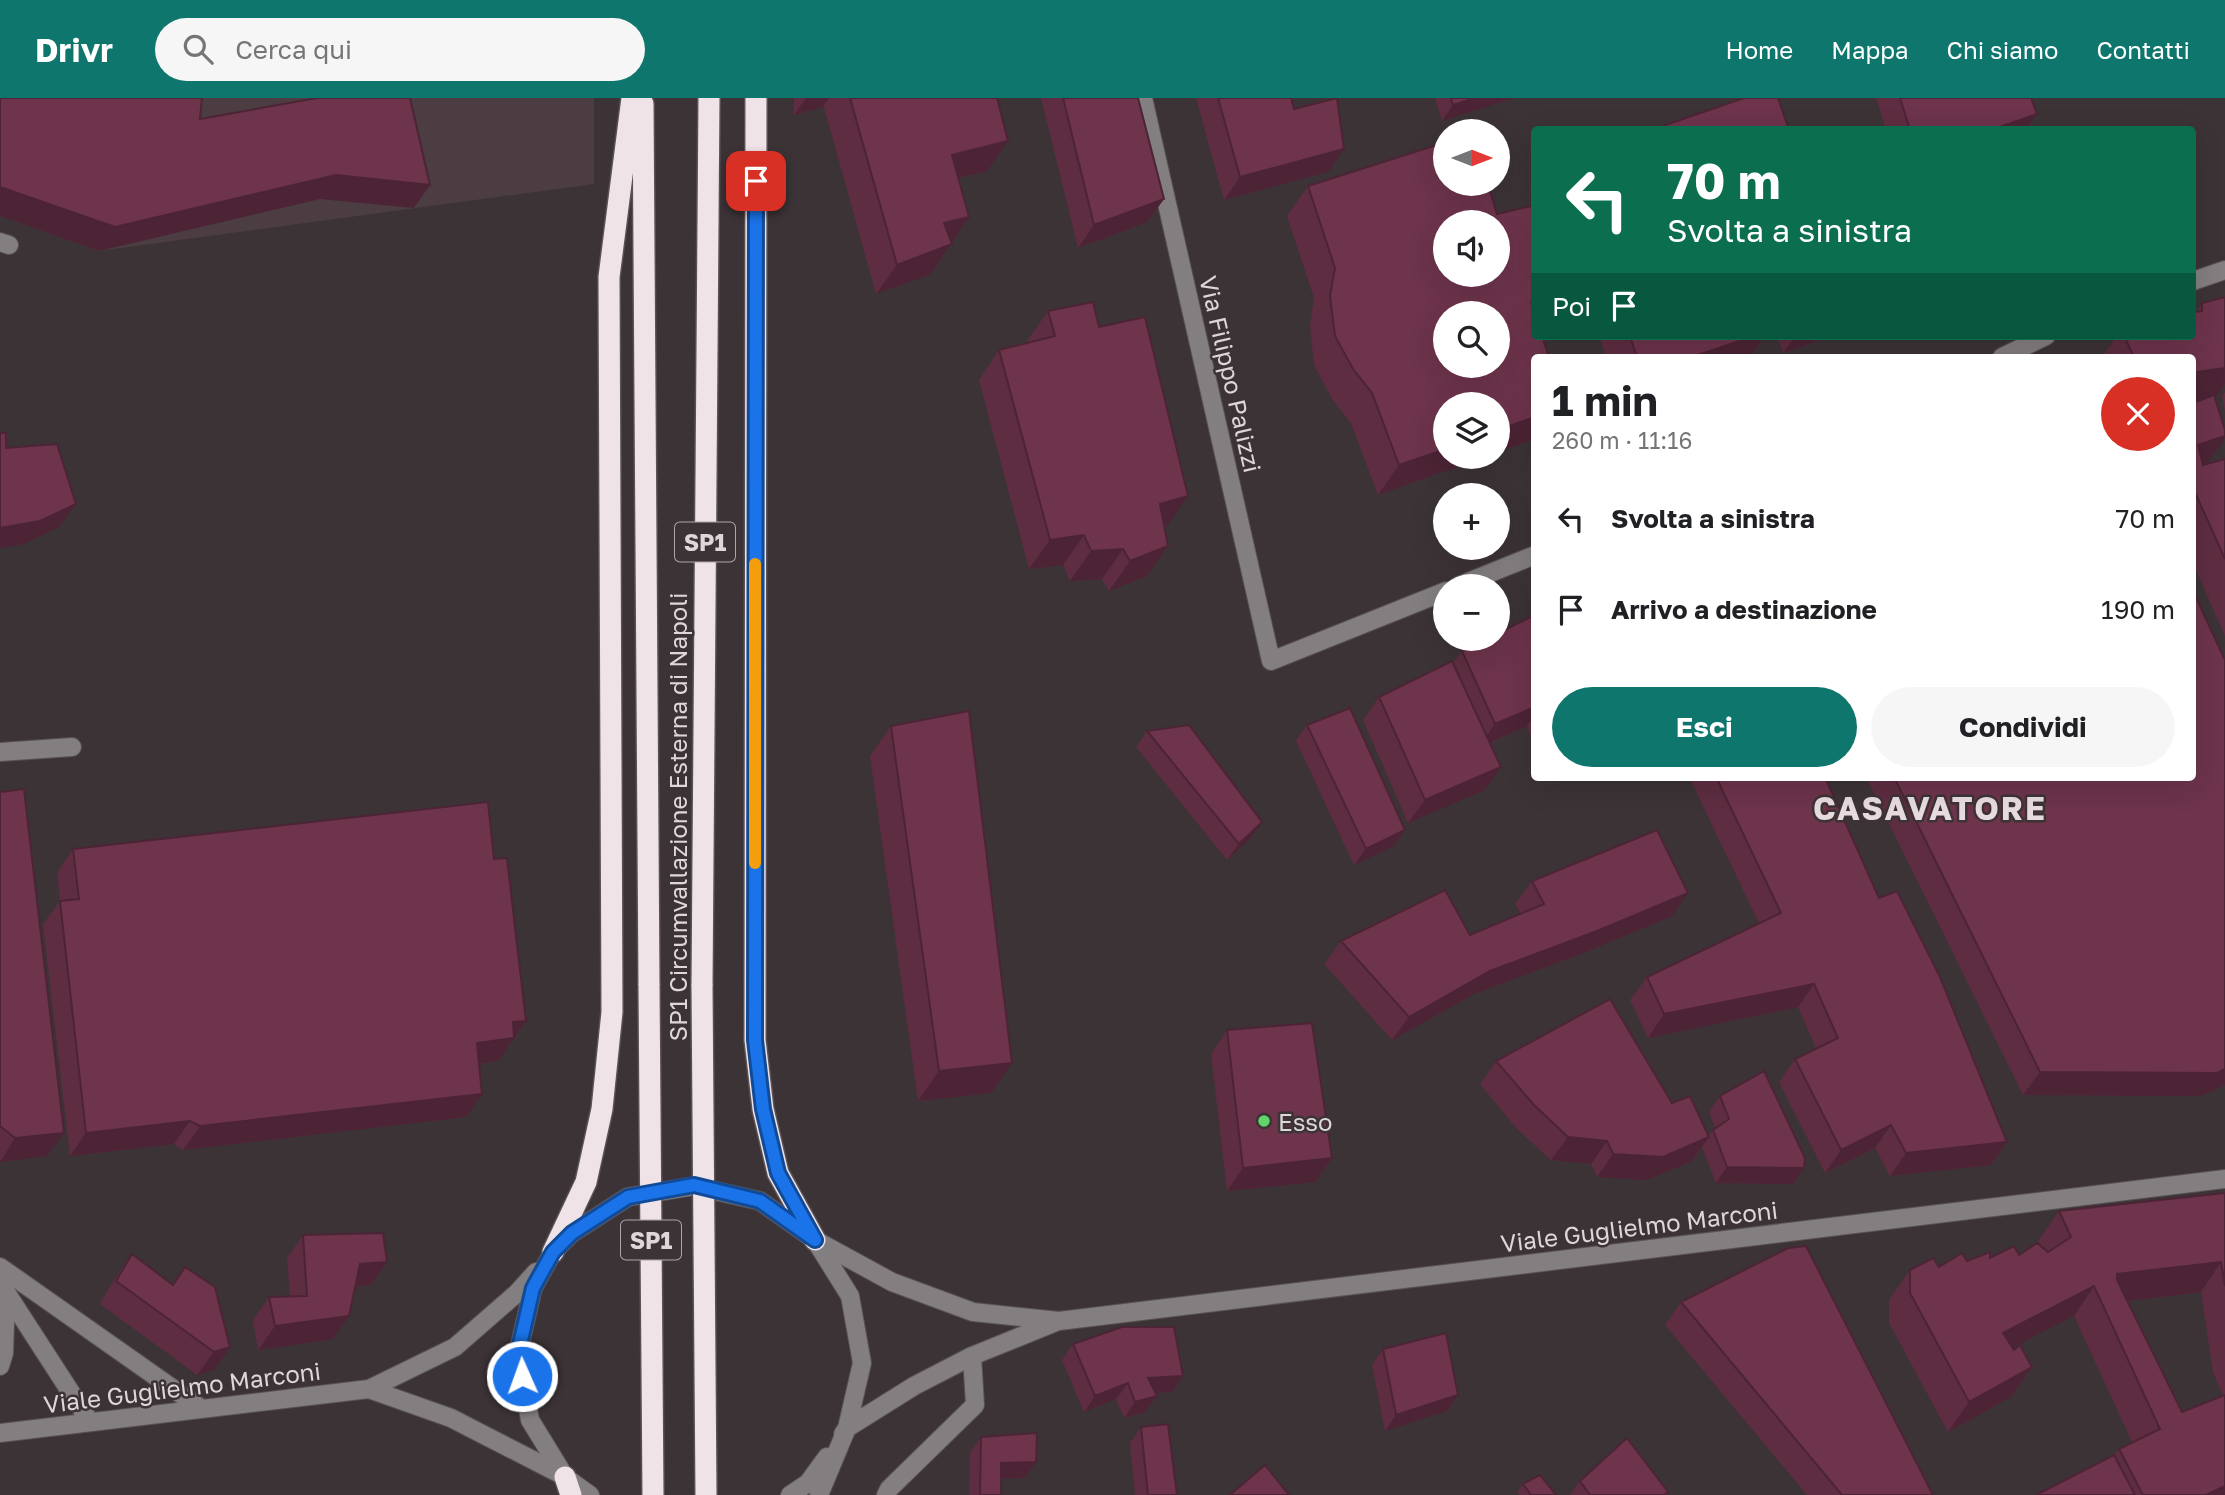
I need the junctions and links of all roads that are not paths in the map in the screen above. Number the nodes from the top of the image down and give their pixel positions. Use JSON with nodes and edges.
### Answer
{"nodes":[{"id":1,"x":632,"y":98,"type":"edge"},
{"id":2,"x":642,"y":98,"type":"edge"},
{"id":3,"x":709,"y":98,"type":"edge"},
{"id":4,"x":756,"y":98,"type":"edge"},
{"id":5,"x":1143,"y":98,"type":"edge"},
{"id":6,"x":2225,"y":270,"type":"edge"},
{"id":7,"x":2196,"y":280,"type":"edge"},
{"id":8,"x":2038,"y":340,"type":"edge"},
{"id":9,"x":2008,"y":354,"type":"edge"},
{"id":10,"x":1531,"y":557,"type":"edge"},
{"id":11,"x":1488,"y":574,"type":"edge"},
{"id":12,"x":1433,"y":596,"type":"edge"},
{"id":13,"x":72,"y":747,"type":"dead end"},
{"id":14,"x":0,"y":752,"type":"edge"},
{"id":15,"x":2225,"y":1179,"type":"edge"},
{"id":16,"x":815,"y":1240,"type":"junction"},
{"id":17,"x":553,"y":1252,"type":"junction"},
{"id":18,"x":0,"y":1267,"type":"edge"},
{"id":19,"x":3,"y":1288,"type":"edge"},
{"id":20,"x":1059,"y":1321,"type":"junction"},
{"id":21,"x":972,"y":1356,"type":"junction"},
{"id":22,"x":0,"y":1366,"type":"edge"},
{"id":23,"x":369,"y":1389,"type":"junction"},
{"id":24,"x":202,"y":1409,"type":"junction"},
{"id":25,"x":90,"y":1422,"type":"junction"},
{"id":26,"x":847,"y":1428,"type":"junction"},
{"id":27,"x":0,"y":1433,"type":"edge"},
{"id":28,"x":568,"y":1486,"type":"edge"},
{"id":29,"x":590,"y":1495,"type":"edge"},
{"id":30,"x":653,"y":1495,"type":"edge"},
{"id":31,"x":706,"y":1495,"type":"edge"},
{"id":32,"x":790,"y":1495,"type":"edge"},
{"id":33,"x":819,"y":1495,"type":"edge"},
{"id":34,"x":886,"y":1495,"type":"edge"}],
"edges":[{"from":1,"to":17,"type":"highway"},
{"from":2,"to":30,"type":"highway","name":"SP1 Circumvallazione Esterna di Napoli","number":"SP1","bridge":true},
{"from":3,"to":31,"type":"highway","name":"SP1 Circumvallazione Esterna di Napoli","number":"SP1","bridge":true},
{"from":4,"to":16,"type":"highway"},
{"from":5,"to":12,"type":"street","name":"Via Filippo Palizzi"},
{"from":6,"to":7,"type":"street"},
{"from":8,"to":9,"type":"street"},
{"from":10,"to":11,"type":"street"},
{"from":13,"to":14,"type":"street"},
{"from":15,"to":20,"type":"street","name":"Viale Guglielmo Marconi"},
{"from":16,"to":17,"type":"street","name":"Viale Guglielmo Marconi"},
{"from":16,"to":20,"type":"street","name":"Viale Guglielmo Marconi"},
{"from":16,"to":26,"type":"street"},
{"from":17,"to":23,"type":"street","name":"Viale Guglielmo Marconi"},
{"from":17,"to":28,"type":"street"},
{"from":18,"to":24,"type":"street"},
{"from":19,"to":22,"type":"street"},
{"from":19,"to":25,"type":"street"},
{"from":20,"to":21,"type":"street","name":"Viale Guglielmo Marconi"},
{"from":21,"to":26,"type":"street","name":"Viale Guglielmo Marconi"},
{"from":21,"to":34,"type":"street"},
{"from":23,"to":24,"type":"street","name":"Viale Guglielmo Marconi"},
{"from":23,"to":28,"type":"street","name":"Viale Guglielmo Marconi"},
{"from":24,"to":25,"type":"street","name":"Viale Guglielmo Marconi"},
{"from":25,"to":27,"type":"street","name":"Viale Guglielmo Marconi"},
{"from":26,"to":32,"type":"street"},
{"from":26,"to":33,"type":"street"},
{"from":28,"to":29,"type":"street"}]}
